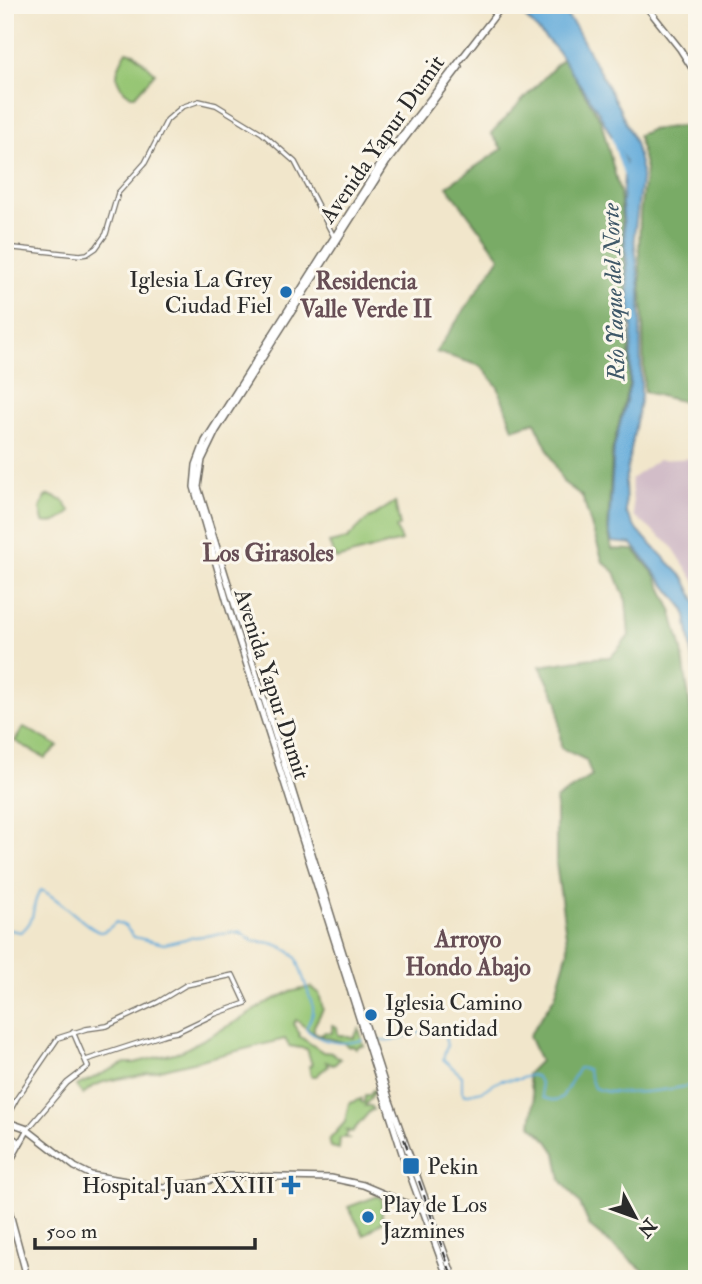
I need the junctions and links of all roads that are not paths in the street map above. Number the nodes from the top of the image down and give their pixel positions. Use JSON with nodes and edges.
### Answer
{"nodes":[{"id":1,"x":505,"y":5,"type":"edge"},
{"id":2,"x":645,"y":5,"type":"edge"},
{"id":3,"x":697,"y":76,"type":"edge"},
{"id":4,"x":335,"y":239,"type":"junction"},
{"id":5,"x":5,"y":247,"type":"edge"},
{"id":6,"x":73,"y":1032,"type":"junction"},
{"id":7,"x":373,"y":1054,"type":"junction"},
{"id":8,"x":86,"y":1060,"type":"junction"},
{"id":9,"x":5,"y":1121,"type":"edge"},
{"id":10,"x":28,"y":1129,"type":"junction"},
{"id":11,"x":5,"y":1133,"type":"edge"},
{"id":12,"x":20,"y":1143,"type":"junction"},
{"id":13,"x":5,"y":1170,"type":"edge"},
{"id":14,"x":5,"y":1195,"type":"edge"},
{"id":15,"x":418,"y":1196,"type":"junction"},
{"id":16,"x":409,"y":1205,"type":"junction"},
{"id":17,"x":424,"y":1211,"type":"junction"},
{"id":18,"x":431,"y":1213,"type":"junction"},
{"id":19,"x":441,"y":1215,"type":"dead end"},
{"id":20,"x":436,"y":1226,"type":"junction"},
{"id":21,"x":29,"y":1278,"type":"edge"},
{"id":22,"x":448,"y":1279,"type":"edge"},
{"id":23,"x":454,"y":1279,"type":"edge"}],
"edges":[{"from":1,"to":4,"type":"main road","name":"Avenida Yapur Dumit"},
{"from":2,"to":3,"type":"main road"},
{"from":4,"to":5,"type":"street"},
{"from":4,"to":7,"type":"main road","name":"Avenida Yapur Dumit"},
{"from":6,"to":8,"type":"street"},
{"from":6,"to":8,"type":"street"},
{"from":6,"to":9,"type":"street"},
{"from":7,"to":15,"type":"main road","name":"Avenida Yapur Dumit"},
{"from":7,"to":18,"type":"main road","name":"Avenida Yapur Dumit"},
{"from":8,"to":10,"type":"street"},
{"from":9,"to":10,"type":"main road"},
{"from":10,"to":12,"type":"main road"},
{"from":10,"to":16,"type":"main road"},
{"from":11,"to":12,"type":"main road"},
{"from":12,"to":13,"type":"main road"},
{"from":14,"to":21,"type":"main road"},
{"from":15,"to":16,"type":"main road"},
{"from":15,"to":17,"type":"main road","name":"Avenida Yapur Dumit"},
{"from":16,"to":17,"type":"main road"},
{"from":17,"to":18,"type":"main road"},
{"from":17,"to":22,"type":"main road","name":"Avenida Yapur Dumit"},
{"from":18,"to":20,"type":"main road","name":"Avenida Yapur Dumit"},
{"from":19,"to":20,"type":"main road"},
{"from":20,"to":23,"type":"main road","name":"Avenida Yapur Dumit"}]}
